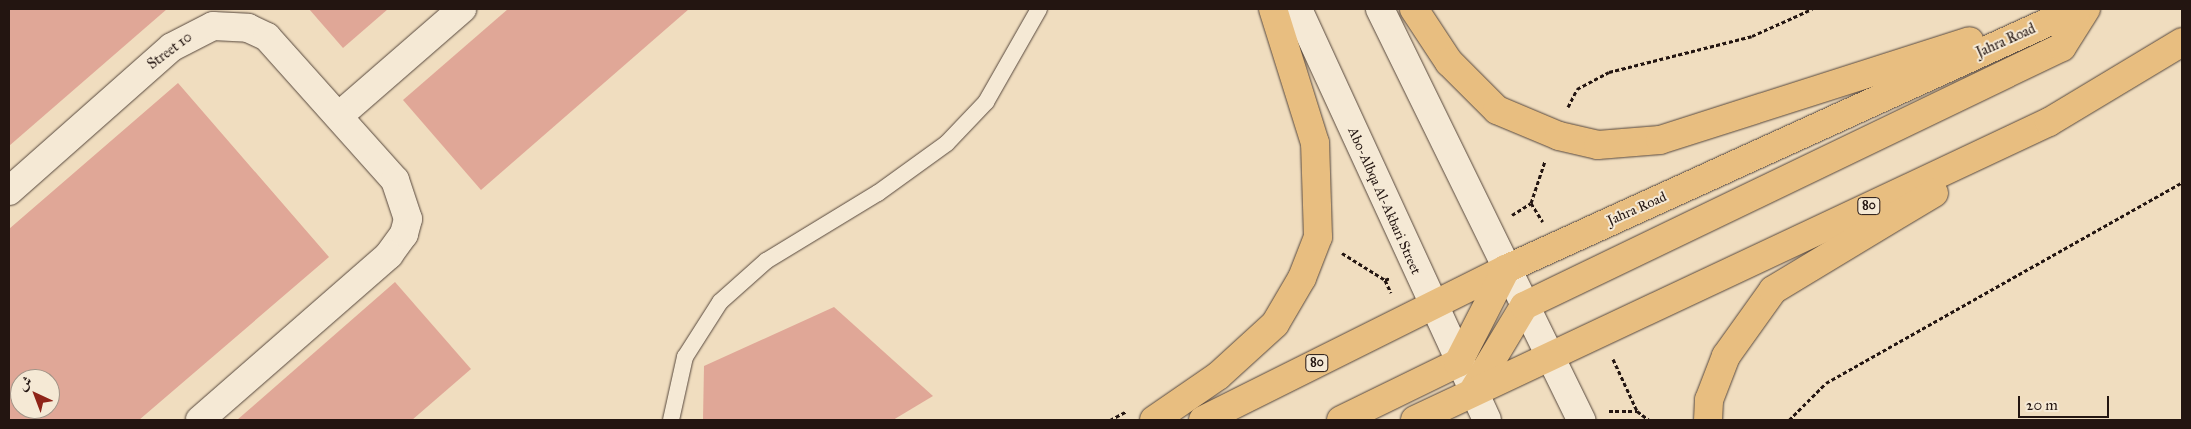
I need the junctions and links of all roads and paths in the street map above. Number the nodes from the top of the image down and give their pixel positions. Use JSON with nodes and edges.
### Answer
{"nodes":[{"id":1,"x":462,"y":9,"type":"edge"},
{"id":2,"x":1039,"y":9,"type":"edge"},
{"id":3,"x":1273,"y":9,"type":"edge"},
{"id":4,"x":1298,"y":9,"type":"edge"},
{"id":5,"x":1380,"y":9,"type":"edge"},
{"id":6,"x":1414,"y":9,"type":"edge"},
{"id":7,"x":1812,"y":9,"type":"edge"},
{"id":8,"x":2071,"y":9,"type":"edge"},
{"id":9,"x":2077,"y":9,"type":"edge"},
{"id":10,"x":2086,"y":9,"type":"edge"},
{"id":11,"x":2182,"y":42,"type":"edge"},
{"id":12,"x":340,"y":115,"type":"junction"},
{"id":13,"x":2049,"y":122,"type":"junction"},
{"id":14,"x":1554,"y":133,"type":"junction"},
{"id":15,"x":2182,"y":182,"type":"edge"},
{"id":16,"x":9,"y":190,"type":"edge"},
{"id":17,"x":1488,"y":230,"type":"junction"},
{"id":18,"x":1318,"y":237,"type":"junction"},
{"id":19,"x":1414,"y":269,"type":"junction"},
{"id":20,"x":1506,"y":269,"type":"junction"},
{"id":21,"x":1431,"y":306,"type":"junction"},
{"id":22,"x":1524,"y":306,"type":"junction"},
{"id":23,"x":1600,"y":332,"type":"junction"},
{"id":24,"x":1548,"y":356,"type":"junction"},
{"id":25,"x":1458,"y":363,"type":"junction"},
{"id":26,"x":1473,"y":391,"type":"junction"},
{"id":27,"x":1637,"y":411,"type":"junction"},
{"id":28,"x":1578,"y":416,"type":"edge"},
{"id":29,"x":200,"y":420,"type":"edge"},
{"id":30,"x":671,"y":420,"type":"edge"},
{"id":31,"x":1154,"y":420,"type":"edge"},
{"id":32,"x":1203,"y":420,"type":"edge"},
{"id":33,"x":1341,"y":420,"type":"edge"},
{"id":34,"x":1415,"y":420,"type":"edge"},
{"id":35,"x":1487,"y":420,"type":"edge"},
{"id":36,"x":1649,"y":420,"type":"edge"},
{"id":37,"x":1708,"y":420,"type":"edge"},
{"id":38,"x":1789,"y":420,"type":"edge"}],
"edges":[{"from":1,"to":12,"type":"street"},
{"from":2,"to":30,"type":"lane"},
{"from":3,"to":18,"type":"highway"},
{"from":4,"to":19,"type":"street","name":"Abo-Albqa Al-Akbari Street"},
{"from":5,"to":17,"type":"street"},
{"from":6,"to":14,"type":"highway"},
{"from":7,"to":14,"type":"path"},
{"from":8,"to":14,"type":"highway"},
{"from":9,"to":20,"type":"highway","name":"Jahra Road","number":"80"},
{"from":10,"to":22,"type":"highway"},
{"from":11,"to":13,"type":"highway","number":"80"},
{"from":12,"to":16,"type":"street","name":"Street 10"},
{"from":12,"to":29,"type":"street","name":"Street 10"},
{"from":13,"to":23,"type":"highway","number":"80"},
{"from":13,"to":37,"type":"highway"},
{"from":14,"to":17,"type":"path"},
{"from":15,"to":38,"type":"path"},
{"from":17,"to":20,"type":"street"},
{"from":18,"to":19,"type":"path"},
{"from":18,"to":31,"type":"highway"},
{"from":19,"to":21,"type":"street","name":"Abo-Albqa Al-Akbari Street"},
{"from":20,"to":21,"type":"highway","name":"Jahra Road","number":"80"},
{"from":20,"to":22,"type":"street"},
{"from":20,"to":25,"type":"highway"},
{"from":21,"to":25,"type":"street","name":"Abo-Albqa Al-Akbari Street"},
{"from":21,"to":32,"type":"highway","name":"Jahra Road","number":"80"},
{"from":22,"to":24,"type":"street"},
{"from":22,"to":26,"type":"highway"},
{"from":23,"to":24,"type":"highway","number":"80"},
{"from":23,"to":27,"type":"path"},
{"from":24,"to":26,"type":"highway","number":"80"},
{"from":24,"to":28,"type":"street"},
{"from":25,"to":26,"type":"street","name":"Abo-Albqa Al-Akbari Street"},
{"from":25,"to":33,"type":"highway"},
{"from":26,"to":34,"type":"highway","number":"80"},
{"from":26,"to":35,"type":"street","name":"Abo-Albqa Al-Akbari Street"},
{"from":27,"to":28,"type":"path"},
{"from":27,"to":36,"type":"path"}]}
